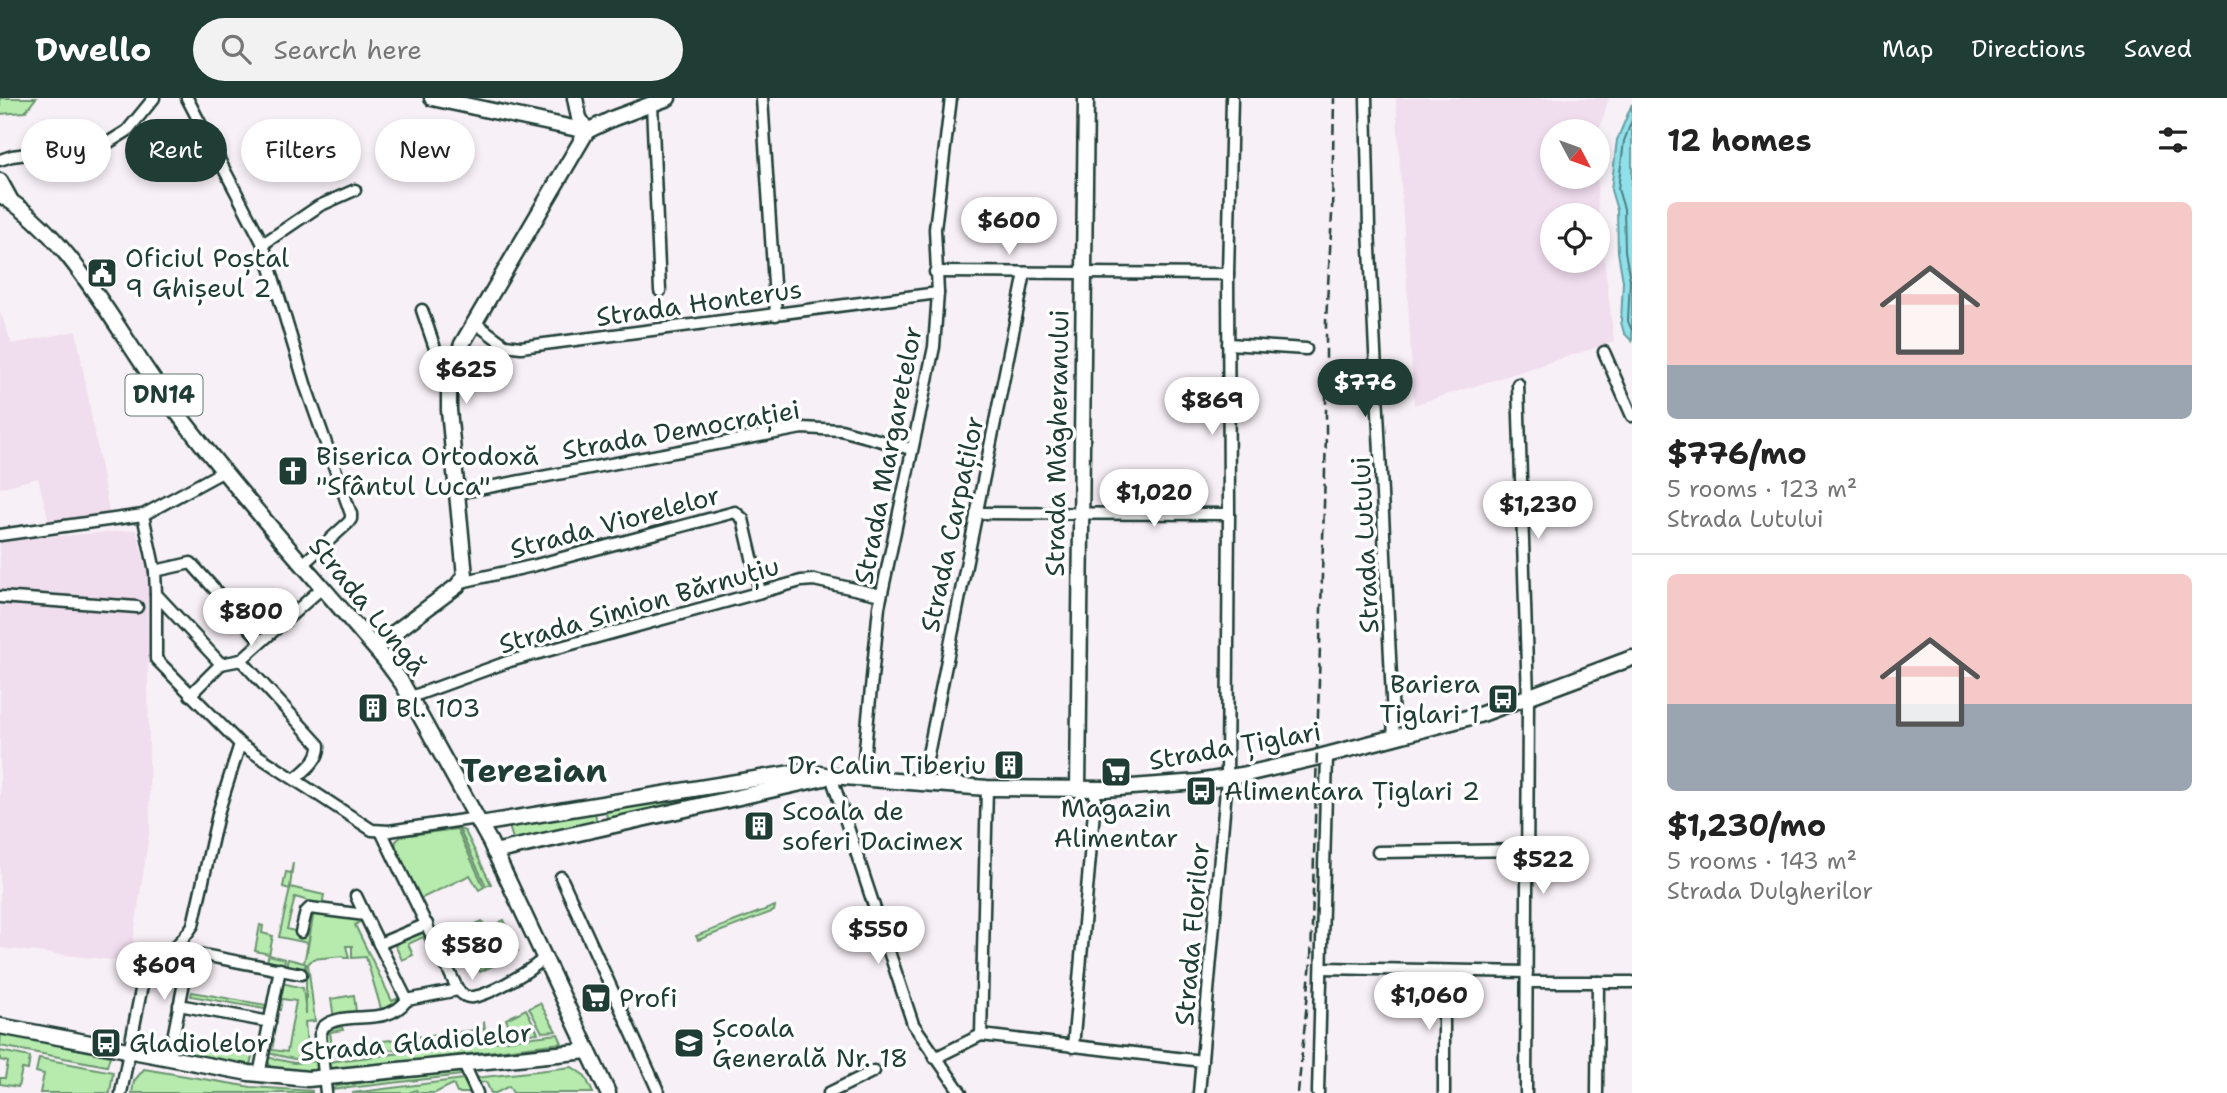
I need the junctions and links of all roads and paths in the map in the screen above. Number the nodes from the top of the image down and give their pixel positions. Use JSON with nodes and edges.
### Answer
{"nodes":[{"id":1,"x":154,"y":98,"type":"edge"},
{"id":2,"x":187,"y":98,"type":"edge"},
{"id":3,"x":432,"y":98,"type":"edge"},
{"id":4,"x":575,"y":98,"type":"edge"},
{"id":5,"x":668,"y":98,"type":"edge"},
{"id":6,"x":762,"y":98,"type":"edge"},
{"id":7,"x":951,"y":98,"type":"edge"},
{"id":8,"x":1086,"y":98,"type":"edge"},
{"id":9,"x":1232,"y":98,"type":"edge"},
{"id":10,"x":1366,"y":98,"type":"edge"},
{"id":11,"x":449,"y":100,"type":"edge"},
{"id":12,"x":652,"y":104,"type":"junction"},
{"id":13,"x":587,"y":131,"type":"junction"},
{"id":14,"x":0,"y":159,"type":"edge"},
{"id":15,"x":0,"y":181,"type":"edge"},
{"id":16,"x":355,"y":190,"type":"dead end"},
{"id":17,"x":5,"y":198,"type":"edge"},
{"id":18,"x":263,"y":244,"type":"junction"},
{"id":19,"x":935,"y":272,"type":"junction"},
{"id":20,"x":1025,"y":272,"type":"junction"},
{"id":21,"x":1083,"y":273,"type":"junction"},
{"id":22,"x":1228,"y":274,"type":"junction"},
{"id":23,"x":660,"y":291,"type":"dead end"},
{"id":24,"x":938,"y":293,"type":"junction"},
{"id":25,"x":422,"y":310,"type":"dead end"},
{"id":26,"x":776,"y":315,"type":"junction"},
{"id":27,"x":474,"y":322,"type":"junction"},
{"id":28,"x":1228,"y":344,"type":"junction"},
{"id":29,"x":1306,"y":349,"type":"dead end"},
{"id":30,"x":1604,"y":352,"type":"dead end"},
{"id":31,"x":449,"y":380,"type":"junction"},
{"id":32,"x":1518,"y":384,"type":"dead end"},
{"id":33,"x":1632,"y":416,"type":"edge"},
{"id":34,"x":911,"y":449,"type":"junction"},
{"id":35,"x":224,"y":471,"type":"junction"},
{"id":36,"x":457,"y":493,"type":"junction"},
{"id":37,"x":976,"y":513,"type":"junction"},
{"id":38,"x":1080,"y":514,"type":"junction"},
{"id":39,"x":1229,"y":514,"type":"junction"},
{"id":40,"x":143,"y":515,"type":"junction"},
{"id":41,"x":0,"y":535,"type":"edge"},
{"id":42,"x":303,"y":564,"type":"junction"},
{"id":43,"x":155,"y":571,"type":"junction"},
{"id":44,"x":461,"y":582,"type":"junction"},
{"id":45,"x":323,"y":587,"type":"junction"},
{"id":46,"x":760,"y":592,"type":"junction"},
{"id":47,"x":156,"y":594,"type":"junction"},
{"id":48,"x":881,"y":595,"type":"junction"},
{"id":49,"x":0,"y":597,"type":"edge"},
{"id":50,"x":136,"y":607,"type":"dead end"},
{"id":51,"x":261,"y":641,"type":"junction"},
{"id":52,"x":375,"y":648,"type":"junction"},
{"id":53,"x":1632,"y":658,"type":"edge"},
{"id":54,"x":241,"y":660,"type":"junction"},
{"id":55,"x":220,"y":664,"type":"junction"},
{"id":56,"x":190,"y":695,"type":"junction"},
{"id":57,"x":411,"y":697,"type":"junction"},
{"id":58,"x":1528,"y":698,"type":"junction"},
{"id":59,"x":1394,"y":739,"type":"junction"},
{"id":60,"x":240,"y":744,"type":"junction"},
{"id":61,"x":1327,"y":755,"type":"junction"},
{"id":62,"x":831,"y":776,"type":"junction"},
{"id":63,"x":1227,"y":778,"type":"junction"},
{"id":64,"x":295,"y":779,"type":"junction"},
{"id":65,"x":862,"y":779,"type":"junction"},
{"id":66,"x":922,"y":784,"type":"junction"},
{"id":67,"x":987,"y":788,"type":"junction"},
{"id":68,"x":1078,"y":789,"type":"junction"},
{"id":69,"x":1096,"y":789,"type":"junction"},
{"id":70,"x":479,"y":821,"type":"junction"},
{"id":71,"x":381,"y":831,"type":"junction"},
{"id":72,"x":1528,"y":850,"type":"junction"},
{"id":73,"x":494,"y":852,"type":"junction"},
{"id":74,"x":1378,"y":852,"type":"dead end"},
{"id":75,"x":561,"y":877,"type":"dead end"},
{"id":76,"x":356,"y":895,"type":"dead end"},
{"id":77,"x":365,"y":915,"type":"junction"},
{"id":78,"x":427,"y":924,"type":"junction"},
{"id":79,"x":301,"y":932,"type":"dead end"},
{"id":80,"x":379,"y":944,"type":"junction"},
{"id":81,"x":173,"y":949,"type":"junction"},
{"id":82,"x":190,"y":953,"type":"junction"},
{"id":83,"x":544,"y":958,"type":"junction"},
{"id":84,"x":1322,"y":968,"type":"junction"},
{"id":85,"x":280,"y":970,"type":"junction"},
{"id":86,"x":1444,"y":971,"type":"junction"},
{"id":87,"x":302,"y":974,"type":"dead end"},
{"id":88,"x":1527,"y":977,"type":"junction"},
{"id":89,"x":1598,"y":982,"type":"junction"},
{"id":90,"x":1632,"y":982,"type":"edge"},
{"id":91,"x":458,"y":990,"type":"junction"},
{"id":92,"x":407,"y":1000,"type":"junction"},
{"id":93,"x":179,"y":1005,"type":"junction"},
{"id":94,"x":270,"y":1022,"type":"junction"},
{"id":95,"x":0,"y":1026,"type":"edge"},
{"id":96,"x":981,"y":1035,"type":"junction"},
{"id":97,"x":1073,"y":1047,"type":"junction"},
{"id":98,"x":128,"y":1051,"type":"junction"},
{"id":99,"x":588,"y":1051,"type":"junction"},
{"id":100,"x":169,"y":1058,"type":"junction"},
{"id":101,"x":935,"y":1058,"type":"junction"},
{"id":102,"x":1202,"y":1061,"type":"junction"},
{"id":103,"x":464,"y":1064,"type":"junction"},
{"id":104,"x":874,"y":1071,"type":"dead end"},
{"id":105,"x":259,"y":1075,"type":"junction"},
{"id":106,"x":325,"y":1086,"type":"edge"},
{"id":107,"x":121,"y":1093,"type":"edge"},
{"id":108,"x":477,"y":1093,"type":"edge"},
{"id":109,"x":608,"y":1093,"type":"edge"},
{"id":110,"x":659,"y":1093,"type":"edge"},
{"id":111,"x":829,"y":1093,"type":"edge"},
{"id":112,"x":961,"y":1093,"type":"edge"},
{"id":113,"x":1199,"y":1093,"type":"edge"},
{"id":114,"x":1318,"y":1093,"type":"edge"},
{"id":115,"x":1444,"y":1093,"type":"edge"},
{"id":116,"x":1526,"y":1093,"type":"edge"},
{"id":117,"x":1597,"y":1093,"type":"edge"}],
"edges":[{"from":1,"to":14,"type":"street"},
{"from":2,"to":18,"type":"street"},
{"from":3,"to":11,"type":"street"},
{"from":4,"to":13,"type":"street"},
{"from":5,"to":12,"type":"street"},
{"from":6,"to":26,"type":"street"},
{"from":7,"to":19,"type":"street","name":"Strada Margaretelor"},
{"from":8,"to":21,"type":"street","name":"Strada Măgheranului"},
{"from":9,"to":22,"type":"street","name":"Strada Florilor"},
{"from":10,"to":59,"type":"street","name":"Strada Lutului"},
{"from":11,"to":13,"type":"street"},
{"from":12,"to":13,"type":"street"},
{"from":12,"to":23,"type":"street"},
{"from":13,"to":27,"type":"street"},
{"from":15,"to":17,"type":"street","name":"Strada Lungă","number":"DN14"},
{"from":16,"to":18,"type":"street"},
{"from":17,"to":35,"type":"street","name":"Strada Lungă","number":"DN14"},
{"from":18,"to":42,"type":"street"},
{"from":19,"to":20,"type":"street"},
{"from":19,"to":24,"type":"street","name":"Strada Margaretelor"},
{"from":20,"to":21,"type":"street"},
{"from":20,"to":37,"type":"street","name":"Strada Carpaților"},
{"from":21,"to":22,"type":"street"},
{"from":21,"to":38,"type":"street","name":"Strada Măgheranului"},
{"from":22,"to":28,"type":"street","name":"Strada Florilor"},
{"from":24,"to":26,"type":"street","name":"Strada Honterus"},
{"from":24,"to":34,"type":"street","name":"Strada Margaretelor"},
{"from":25,"to":31,"type":"street"},
{"from":26,"to":27,"type":"street","name":"Strada Honterus"},
{"from":27,"to":31,"type":"street"},
{"from":28,"to":29,"type":"street"},
{"from":28,"to":39,"type":"street","name":"Strada Florilor"},
{"from":30,"to":33,"type":"street"},
{"from":31,"to":36,"type":"street"},
{"from":32,"to":58,"type":"street"},
{"from":34,"to":36,"type":"street","name":"Strada Democrației"},
{"from":34,"to":48,"type":"street","name":"Strada Margaretelor"},
{"from":35,"to":40,"type":"street"},
{"from":35,"to":42,"type":"street","name":"Strada Lungă","number":"DN14"},
{"from":36,"to":44,"type":"street"},
{"from":37,"to":38,"type":"street"},
{"from":37,"to":66,"type":"street","name":"Strada Carpaților"},
{"from":38,"to":39,"type":"street"},
{"from":38,"to":68,"type":"street","name":"Strada Măgheranului"},
{"from":39,"to":63,"type":"street","name":"Strada Florilor"},
{"from":40,"to":41,"type":"street"},
{"from":40,"to":43,"type":"street"},
{"from":42,"to":45,"type":"street","name":"Strada Lungă","number":"DN14"},
{"from":43,"to":47,"type":"street"},
{"from":43,"to":51,"type":"street"},
{"from":44,"to":46,"type":"street","name":"Strada Viorelelor"},
{"from":44,"to":52,"type":"street"},
{"from":45,"to":51,"type":"street"},
{"from":45,"to":52,"type":"street","name":"Strada Lungă","number":"DN14"},
{"from":46,"to":48,"type":"street","name":"Strada Simion Bărnuțiu"},
{"from":46,"to":57,"type":"street","name":"Strada Simion Bărnuțiu"},
{"from":47,"to":55,"type":"street"},
{"from":47,"to":56,"type":"street"},
{"from":48,"to":65,"type":"street","name":"Strada Margaretelor"},
{"from":49,"to":50,"type":"street"},
{"from":51,"to":54,"type":"street"},
{"from":52,"to":57,"type":"street","name":"Strada Lungă","number":"DN14"},
{"from":53,"to":58,"type":"street","name":"Strada Țiglari"},
{"from":54,"to":55,"type":"street"},
{"from":54,"to":64,"type":"street"},
{"from":55,"to":56,"type":"street"},
{"from":56,"to":60,"type":"street"},
{"from":57,"to":70,"type":"street","name":"Strada Lungă","number":"DN14"},
{"from":58,"to":59,"type":"street","name":"Strada Țiglari"},
{"from":58,"to":72,"type":"street"},
{"from":59,"to":61,"type":"street","name":"Strada Țiglari"},
{"from":60,"to":64,"type":"street"},
{"from":60,"to":81,"type":"street"},
{"from":61,"to":63,"type":"street","name":"Strada Țiglari"},
{"from":61,"to":84,"type":"street"},
{"from":62,"to":65,"type":"street","name":"Strada Țiglari"},
{"from":62,"to":70,"type":"street","name":"Strada Țiglari"},
{"from":62,"to":73,"type":"street","name":"Strada Țiglari"},
{"from":62,"to":101,"type":"street"},
{"from":63,"to":69,"type":"street","name":"Strada Țiglari"},
{"from":63,"to":102,"type":"street","name":"Strada Florilor"},
{"from":64,"to":71,"type":"street"},
{"from":65,"to":66,"type":"street","name":"Strada Țiglari"},
{"from":66,"to":67,"type":"street","name":"Strada Țiglari"},
{"from":67,"to":68,"type":"street","name":"Strada Țiglari"},
{"from":67,"to":96,"type":"street"},
{"from":68,"to":69,"type":"street","name":"Strada Țiglari"},
{"from":69,"to":97,"type":"street"},
{"from":70,"to":71,"type":"street"},
{"from":70,"to":73,"type":"street","name":"Strada Lungă","number":"DN14"},
{"from":71,"to":78,"type":"street"},
{"from":72,"to":74,"type":"street"},
{"from":72,"to":88,"type":"street"},
{"from":73,"to":83,"type":"street","name":"Strada Lungă","number":"DN14"},
{"from":75,"to":110,"type":"street"},
{"from":76,"to":77,"type":"street"},
{"from":77,"to":79,"type":"street"},
{"from":77,"to":80,"type":"street"},
{"from":78,"to":80,"type":"street"},
{"from":78,"to":91,"type":"street"},
{"from":80,"to":92,"type":"street"},
{"from":81,"to":82,"type":"street"},
{"from":81,"to":98,"type":"street"},
{"from":82,"to":85,"type":"street"},
{"from":82,"to":93,"type":"street"},
{"from":83,"to":91,"type":"street"},
{"from":83,"to":99,"type":"street","name":"Strada Lungă","number":"DN14"},
{"from":84,"to":86,"type":"street"},
{"from":84,"to":114,"type":"street"},
{"from":85,"to":87,"type":"street"},
{"from":85,"to":94,"type":"street"},
{"from":86,"to":88,"type":"street"},
{"from":86,"to":115,"type":"street"},
{"from":88,"to":89,"type":"street"},
{"from":88,"to":116,"type":"street"},
{"from":89,"to":90,"type":"street"},
{"from":89,"to":117,"type":"street"},
{"from":91,"to":92,"type":"street"},
{"from":92,"to":106,"type":"street"},
{"from":93,"to":94,"type":"street"},
{"from":93,"to":100,"type":"street"},
{"from":94,"to":105,"type":"street"},
{"from":95,"to":98,"type":"street","name":"Strada Gladiolelor"},
{"from":96,"to":97,"type":"street"},
{"from":96,"to":101,"type":"street"},
{"from":97,"to":102,"type":"street"},
{"from":98,"to":100,"type":"street","name":"Strada Gladiolelor"},
{"from":98,"to":107,"type":"street"},
{"from":99,"to":103,"type":"street","name":"Strada Gladiolelor"},
{"from":99,"to":109,"type":"street","name":"Strada Lungă","number":"DN14"},
{"from":100,"to":105,"type":"street","name":"Strada Gladiolelor"},
{"from":101,"to":112,"type":"street"},
{"from":102,"to":113,"type":"street","name":"Strada Florilor"},
{"from":103,"to":106,"type":"street","name":"Strada Gladiolelor"},
{"from":103,"to":108,"type":"street"},
{"from":104,"to":111,"type":"street"},
{"from":105,"to":106,"type":"street","name":"Strada Gladiolelor"}]}
